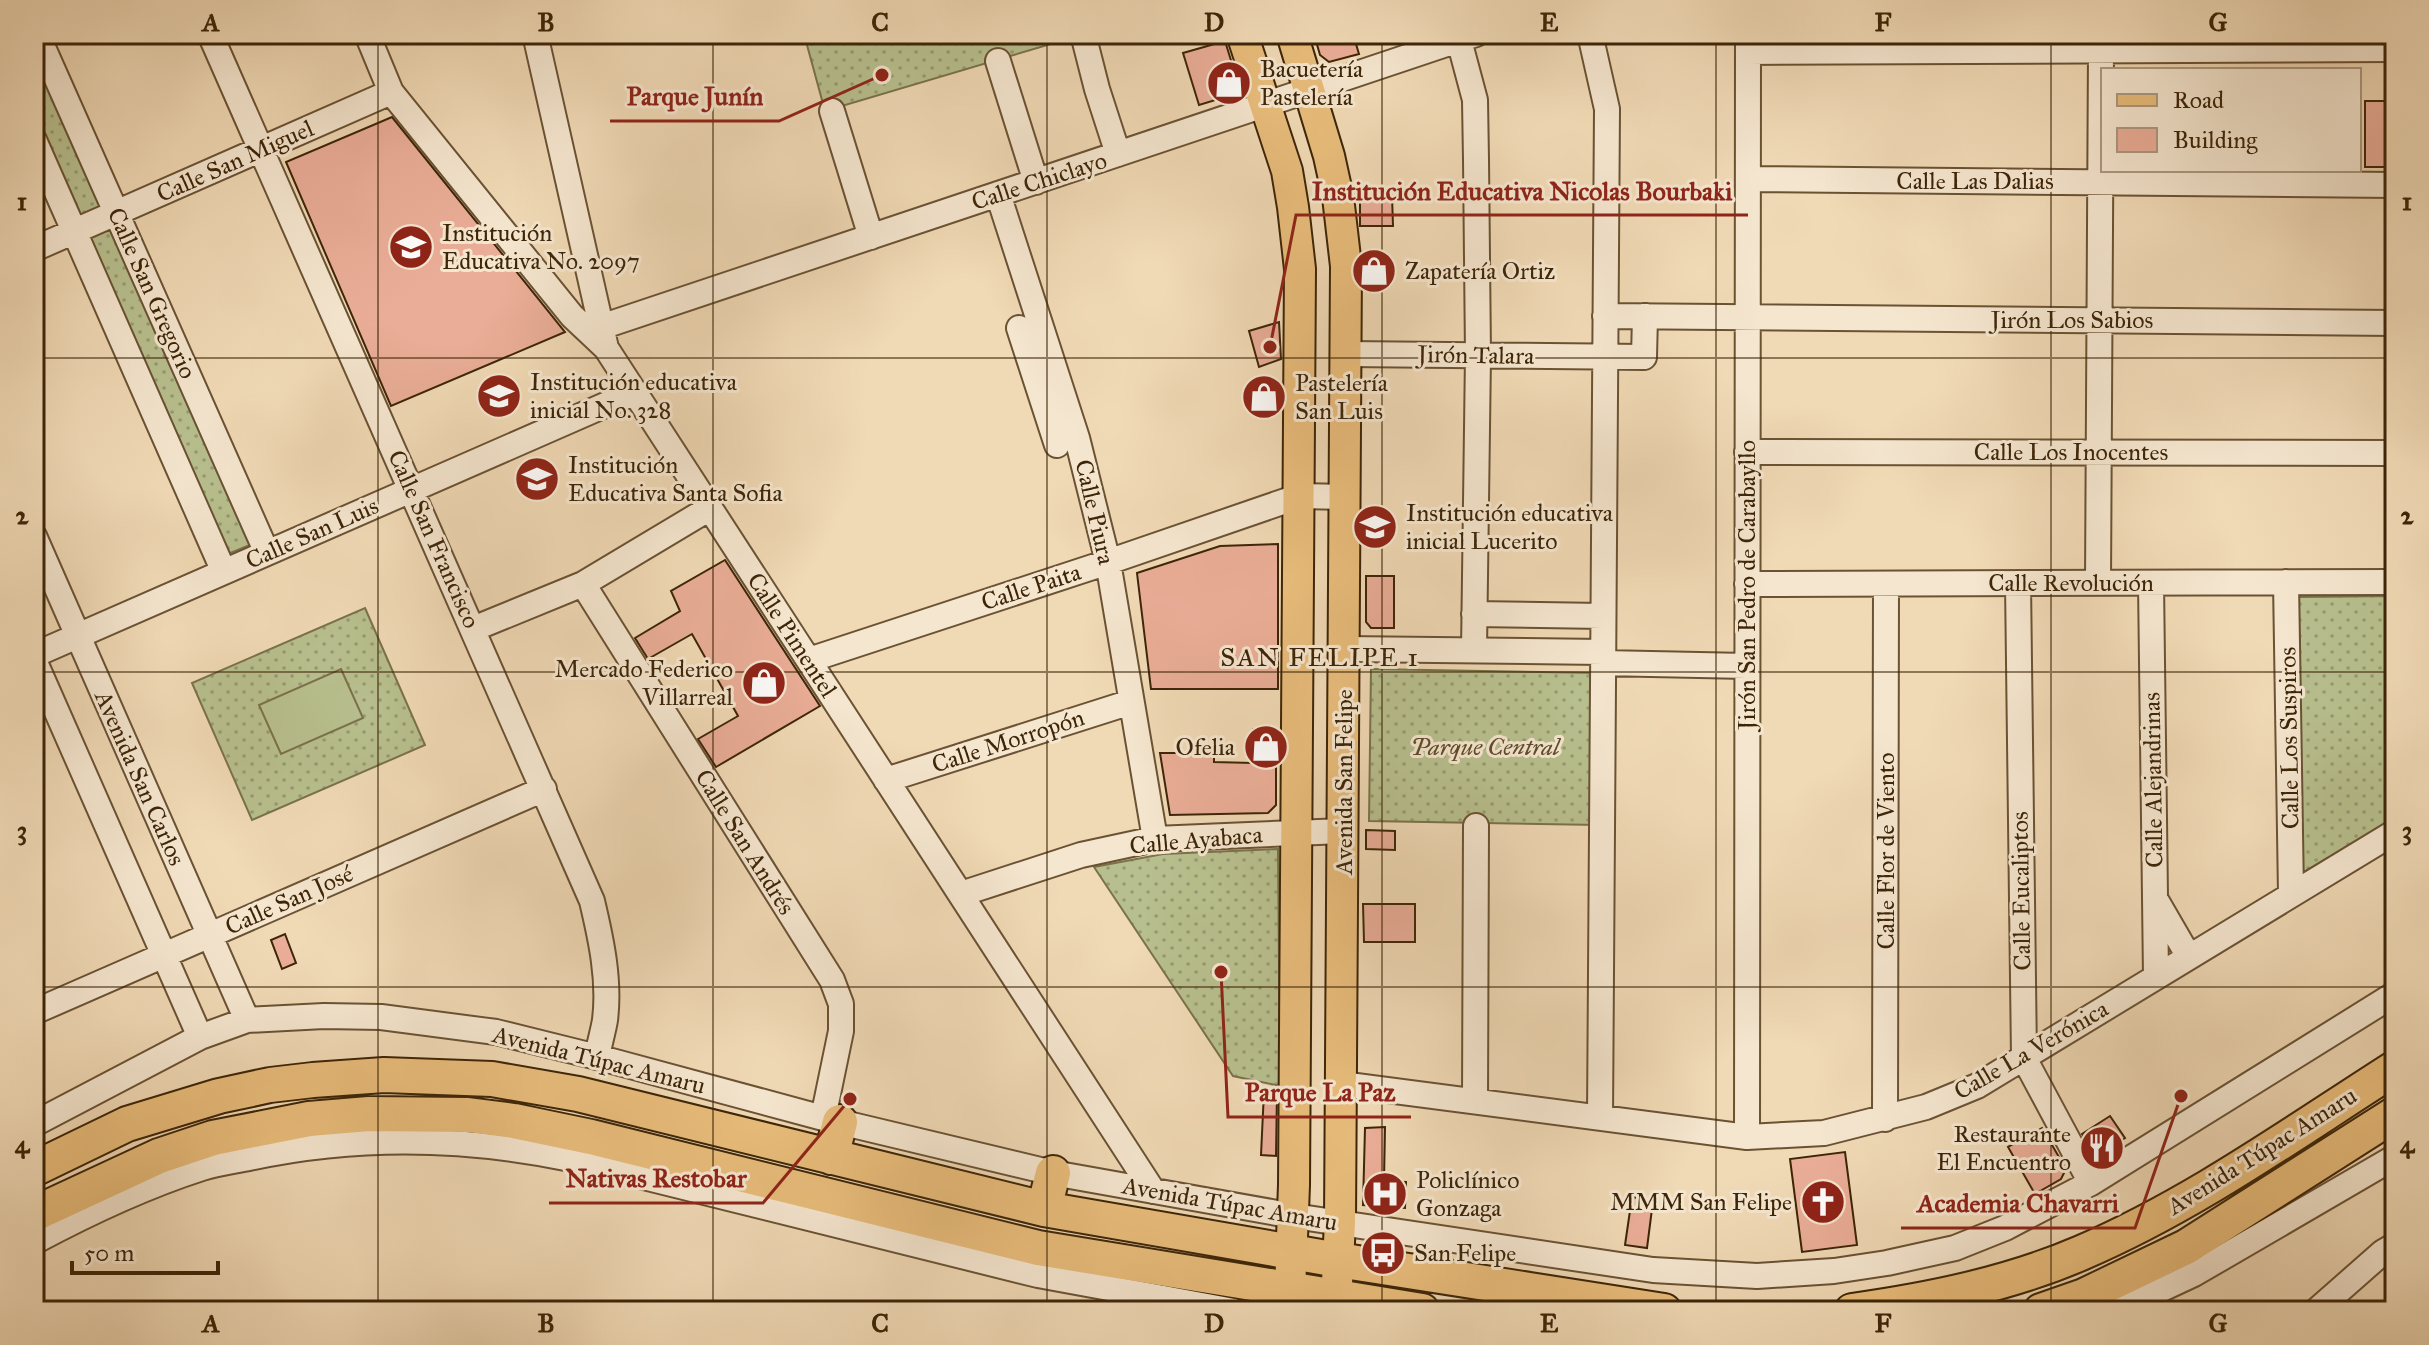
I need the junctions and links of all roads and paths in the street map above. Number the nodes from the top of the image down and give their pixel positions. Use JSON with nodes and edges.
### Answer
{"nodes":[{"id":1,"x":37,"y":34,"type":"edge"},
{"id":2,"x":210,"y":34,"type":"edge"},
{"id":3,"x":367,"y":34,"type":"edge"},
{"id":4,"x":535,"y":34,"type":"edge"},
{"id":5,"x":1083,"y":34,"type":"edge"},
{"id":6,"x":1242,"y":34,"type":"edge"},
{"id":7,"x":1292,"y":34,"type":"edge"},
{"id":8,"x":1590,"y":34,"type":"edge"},
{"id":9,"x":1468,"y":37,"type":"edge"},
{"id":10,"x":1748,"y":43,"type":"edge"},
{"id":11,"x":2395,"y":49,"type":"edge"},
{"id":12,"x":2101,"y":50,"type":"junction"},
{"id":13,"x":998,"y":61,"type":"dead end"},
{"id":14,"x":1309,"y":90,"type":"junction"},
{"id":15,"x":391,"y":92,"type":"junction"},
{"id":16,"x":1265,"y":105,"type":"junction"},
{"id":17,"x":832,"y":111,"type":"dead end"},
{"id":18,"x":34,"y":140,"type":"edge"},
{"id":19,"x":261,"y":149,"type":"junction"},
{"id":20,"x":1118,"y":154,"type":"junction"},
{"id":21,"x":1748,"y":179,"type":"junction"},
{"id":22,"x":1036,"y":182,"type":"junction"},
{"id":23,"x":2100,"y":182,"type":"junction"},
{"id":24,"x":2395,"y":185,"type":"edge"},
{"id":25,"x":998,"y":194,"type":"junction"},
{"id":26,"x":117,"y":213,"type":"junction"},
{"id":27,"x":74,"y":231,"type":"junction"},
{"id":28,"x":871,"y":237,"type":"junction"},
{"id":29,"x":34,"y":249,"type":"edge"},
{"id":30,"x":1605,"y":316,"type":"junction"},
{"id":31,"x":1645,"y":316,"type":"junction"},
{"id":32,"x":1749,"y":318,"type":"junction"},
{"id":33,"x":2099,"y":320,"type":"junction"},
{"id":34,"x":2395,"y":323,"type":"edge"},
{"id":35,"x":1029,"y":324,"type":"junction"},
{"id":36,"x":604,"y":338,"type":"junction"},
{"id":37,"x":1347,"y":354,"type":"junction"},
{"id":38,"x":1478,"y":355,"type":"junction"},
{"id":39,"x":1605,"y":357,"type":"junction"},
{"id":40,"x":635,"y":392,"type":"junction"},
{"id":41,"x":1057,"y":445,"type":"dead end"},
{"id":42,"x":1747,"y":452,"type":"junction"},
{"id":43,"x":2099,"y":452,"type":"junction"},
{"id":44,"x":2395,"y":453,"type":"edge"},
{"id":45,"x":412,"y":490,"type":"junction"},
{"id":46,"x":1300,"y":496,"type":"junction"},
{"id":47,"x":1346,"y":497,"type":"junction"},
{"id":48,"x":710,"y":508,"type":"junction"},
{"id":49,"x":34,"y":536,"type":"edge"},
{"id":50,"x":267,"y":553,"type":"junction"},
{"id":51,"x":1108,"y":562,"type":"junction"},
{"id":52,"x":224,"y":572,"type":"junction"},
{"id":53,"x":2286,"y":582,"type":"junction"},
{"id":54,"x":2395,"y":582,"type":"edge"},
{"id":55,"x":2018,"y":583,"type":"junction"},
{"id":56,"x":2098,"y":583,"type":"junction"},
{"id":57,"x":2151,"y":583,"type":"junction"},
{"id":58,"x":583,"y":584,"type":"junction"},
{"id":59,"x":1747,"y":584,"type":"junction"},
{"id":60,"x":1886,"y":584,"type":"junction"},
{"id":61,"x":1474,"y":614,"type":"junction"},
{"id":62,"x":1603,"y":616,"type":"junction"},
{"id":63,"x":473,"y":629,"type":"junction"},
{"id":64,"x":78,"y":636,"type":"junction"},
{"id":65,"x":1345,"y":649,"type":"junction"},
{"id":66,"x":1474,"y":650,"type":"junction"},
{"id":67,"x":1603,"y":657,"type":"junction"},
{"id":68,"x":34,"y":658,"type":"edge"},
{"id":69,"x":809,"y":660,"type":"junction"},
{"id":70,"x":1747,"y":666,"type":"junction"},
{"id":71,"x":1131,"y":702,"type":"junction"},
{"id":72,"x":886,"y":780,"type":"junction"},
{"id":73,"x":544,"y":789,"type":"junction"},
{"id":74,"x":1476,"y":826,"type":"dead end"},
{"id":75,"x":1343,"y":831,"type":"junction"},
{"id":76,"x":1297,"y":832,"type":"junction"},
{"id":77,"x":2395,"y":832,"type":"edge"},
{"id":78,"x":1155,"y":839,"type":"junction"},
{"id":79,"x":961,"y":894,"type":"junction"},
{"id":80,"x":2291,"y":894,"type":"junction"},
{"id":81,"x":2154,"y":896,"type":"junction"},
{"id":82,"x":210,"y":935,"type":"junction"},
{"id":83,"x":164,"y":955,"type":"junction"},
{"id":84,"x":2189,"y":957,"type":"junction"},
{"id":85,"x":2156,"y":976,"type":"junction"},
{"id":86,"x":2395,"y":994,"type":"edge"},
{"id":87,"x":34,"y":1012,"type":"edge"},
{"id":88,"x":247,"y":1020,"type":"junction"},
{"id":89,"x":200,"y":1037,"type":"junction"},
{"id":90,"x":597,"y":1057,"type":"junction"},
{"id":91,"x":2024,"y":1058,"type":"junction"},
{"id":92,"x":2395,"y":1068,"type":"edge"},
{"id":93,"x":1341,"y":1084,"type":"junction"},
{"id":94,"x":1475,"y":1101,"type":"junction"},
{"id":95,"x":2395,"y":1114,"type":"edge"},
{"id":96,"x":1600,"y":1117,"type":"junction"},
{"id":97,"x":1885,"y":1119,"type":"junction"},
{"id":98,"x":832,"y":1120,"type":"junction"},
{"id":99,"x":34,"y":1124,"type":"edge"},
{"id":100,"x":1747,"y":1137,"type":"junction"},
{"id":101,"x":215,"y":1151,"type":"junction"},
{"id":102,"x":831,"y":1157,"type":"junction"},
{"id":103,"x":2395,"y":1157,"type":"edge"},
{"id":104,"x":34,"y":1169,"type":"edge"},
{"id":105,"x":1053,"y":1173,"type":"junction"},
{"id":106,"x":2091,"y":1183,"type":"junction"},
{"id":107,"x":1153,"y":1191,"type":"junction"},
{"id":108,"x":1044,"y":1209,"type":"junction"},
{"id":109,"x":34,"y":1214,"type":"edge"},
{"id":110,"x":1294,"y":1216,"type":"junction"},
{"id":111,"x":868,"y":1219,"type":"junction"},
{"id":112,"x":1340,"y":1222,"type":"junction"},
{"id":113,"x":34,"y":1242,"type":"edge"},
{"id":114,"x":2395,"y":1245,"type":"edge"},
{"id":115,"x":1292,"y":1252,"type":"junction"},
{"id":116,"x":1338,"y":1260,"type":"junction"},
{"id":117,"x":2145,"y":1283,"type":"junction"},
{"id":118,"x":1315,"y":1302,"type":"edge"},
{"id":119,"x":1157,"y":1304,"type":"edge"},
{"id":120,"x":1234,"y":1311,"type":"edge"},
{"id":121,"x":1422,"y":1311,"type":"edge"},
{"id":122,"x":1664,"y":1311,"type":"edge"},
{"id":123,"x":1852,"y":1311,"type":"edge"},
{"id":124,"x":2041,"y":1311,"type":"edge"},
{"id":125,"x":2115,"y":1311,"type":"edge"},
{"id":126,"x":2316,"y":1311,"type":"edge"}],
"edges":[{"from":1,"to":26,"type":"street","name":"Calle San Gregorio"},
{"from":2,"to":19,"type":"street","name":"Calle San Francisco"},
{"from":3,"to":15,"type":"street"},
{"from":4,"to":36,"type":"street","name":"Calle Pimentel"},
{"from":5,"to":20,"type":"street"},
{"from":6,"to":16,"type":"main road","name":"Avenida San Felipe"},
{"from":7,"to":14,"type":"main road","name":"Avenida San Felipe"},
{"from":8,"to":30,"type":"street"},
{"from":9,"to":14,"type":"street","name":"Calle Chiclayo"},
{"from":9,"to":38,"type":"street"},
{"from":10,"to":12,"type":"street"},
{"from":10,"to":21,"type":"street","name":"Jirón San Pedro de Carabayllo"},
{"from":11,"to":12,"type":"street"},
{"from":12,"to":23,"type":"street"},
{"from":13,"to":22,"type":"street"},
{"from":14,"to":16,"type":"street","name":"Calle Chiclayo"},
{"from":14,"to":37,"type":"main road","name":"Avenida San Felipe"},
{"from":15,"to":19,"type":"street","name":"Calle San Miguel"},
{"from":15,"to":36,"type":"street"},
{"from":16,"to":20,"type":"street","name":"Calle Chiclayo"},
{"from":16,"to":46,"type":"main road","name":"Avenida San Felipe"},
{"from":17,"to":28,"type":"street"},
{"from":18,"to":27,"type":"street","name":"Calle San Gregorio"},
{"from":19,"to":26,"type":"street","name":"Calle San Miguel"},
{"from":19,"to":45,"type":"street","name":"Calle San Francisco"},
{"from":20,"to":22,"type":"street","name":"Calle Chiclayo"},
{"from":21,"to":23,"type":"street","name":"Calle Las Dalias"},
{"from":21,"to":32,"type":"street","name":"Jirón San Pedro de Carabayllo"},
{"from":22,"to":25,"type":"street","name":"Calle Chiclayo"},
{"from":23,"to":24,"type":"street","name":"Calle Las Dalias"},
{"from":23,"to":33,"type":"street"},
{"from":25,"to":28,"type":"street","name":"Calle Chiclayo"},
{"from":25,"to":35,"type":"street","name":"Calle Piura"},
{"from":26,"to":27,"type":"street","name":"Calle San Miguel"},
{"from":26,"to":50,"type":"street","name":"Calle San Gregorio"},
{"from":27,"to":29,"type":"street","name":"Calle San Miguel"},
{"from":27,"to":52,"type":"street","name":"Calle San Gregorio"},
{"from":28,"to":36,"type":"street","name":"Calle Chiclayo"},
{"from":30,"to":31,"type":"street","name":"Jirón Los Sabios"},
{"from":30,"to":39,"type":"street"},
{"from":31,"to":32,"type":"street","name":"Jirón Los Sabios"},
{"from":31,"to":39,"type":"street","name":"Jirón Talara"},
{"from":32,"to":33,"type":"street","name":"Jirón Los Sabios"},
{"from":32,"to":42,"type":"street","name":"Jirón San Pedro de Carabayllo"},
{"from":33,"to":34,"type":"street","name":"Jirón Los Sabios"},
{"from":33,"to":43,"type":"street"},
{"from":35,"to":41,"type":"street"},
{"from":35,"to":51,"type":"street","name":"Calle Piura"},
{"from":36,"to":40,"type":"street","name":"Calle Pimentel"},
{"from":37,"to":38,"type":"street","name":"Jirón Talara"},
{"from":37,"to":47,"type":"main road","name":"Avenida San Felipe"},
{"from":38,"to":39,"type":"street","name":"Jirón Talara"},
{"from":38,"to":61,"type":"street"},
{"from":39,"to":62,"type":"street"},
{"from":40,"to":45,"type":"street","name":"Calle San Luis"},
{"from":40,"to":48,"type":"street","name":"Calle Pimentel"},
{"from":42,"to":43,"type":"street","name":"Calle Los Inocentes"},
{"from":42,"to":59,"type":"street","name":"Jirón San Pedro de Carabayllo"},
{"from":43,"to":44,"type":"street","name":"Calle Los Inocentes"},
{"from":43,"to":56,"type":"street"},
{"from":45,"to":50,"type":"street","name":"Calle San Luis"},
{"from":45,"to":63,"type":"street","name":"Calle San Francisco"},
{"from":46,"to":47,"type":"street","name":"Calle Paita"},
{"from":46,"to":51,"type":"street","name":"Calle Paita"},
{"from":46,"to":76,"type":"main road","name":"Avenida San Felipe"},
{"from":47,"to":65,"type":"main road","name":"Avenida San Felipe"},
{"from":48,"to":58,"type":"street"},
{"from":48,"to":69,"type":"street","name":"Calle Pimentel"},
{"from":49,"to":64,"type":"street","name":"Avenida San Carlos"},
{"from":50,"to":52,"type":"street","name":"Calle San Luis"},
{"from":51,"to":69,"type":"street","name":"Calle Paita"},
{"from":51,"to":71,"type":"street","name":"Calle Piura"},
{"from":52,"to":64,"type":"street","name":"Calle San Luis"},
{"from":53,"to":54,"type":"street","name":"Calle Revolución"},
{"from":53,"to":57,"type":"street","name":"Calle Revolución"},
{"from":53,"to":80,"type":"street","name":"Calle Los Suspiros"},
{"from":55,"to":56,"type":"street","name":"Calle Revolución"},
{"from":55,"to":60,"type":"street","name":"Calle Revolución"},
{"from":55,"to":91,"type":"street","name":"Calle Eucaliptos"},
{"from":56,"to":57,"type":"street","name":"Calle Revolución"},
{"from":57,"to":81,"type":"street","name":"Calle Alejandrinas"},
{"from":58,"to":63,"type":"street"},
{"from":58,"to":98,"type":"street","name":"Calle San Andrés"},
{"from":59,"to":60,"type":"street","name":"Calle Revolución"},
{"from":59,"to":70,"type":"street","name":"Jirón San Pedro de Carabayllo"},
{"from":60,"to":97,"type":"street","name":"Calle Flor de Viento"},
{"from":61,"to":62,"type":"street"},
{"from":61,"to":66,"type":"street"},
{"from":62,"to":67,"type":"street"},
{"from":63,"to":73,"type":"street","name":"Calle San Francisco"},
{"from":64,"to":68,"type":"street","name":"Calle San Luis"},
{"from":64,"to":82,"type":"street","name":"Avenida San Carlos"},
{"from":65,"to":66,"type":"street"},
{"from":65,"to":75,"type":"main road","name":"Avenida San Felipe"},
{"from":66,"to":67,"type":"street"},
{"from":67,"to":70,"type":"street"},
{"from":67,"to":96,"type":"street"},
{"from":68,"to":83,"type":"street","name":"Avenida San Carlos"},
{"from":69,"to":72,"type":"street","name":"Calle Pimentel"},
{"from":70,"to":100,"type":"street","name":"Jirón San Pedro de Carabayllo"},
{"from":71,"to":72,"type":"street","name":"Calle Morropón"},
{"from":71,"to":78,"type":"street","name":"Calle Piura"},
{"from":72,"to":79,"type":"street","name":"Calle Pimentel"},
{"from":73,"to":82,"type":"street","name":"Calle San José"},
{"from":73,"to":90,"type":"street","name":"Calle San Francisco"},
{"from":74,"to":94,"type":"street"},
{"from":75,"to":76,"type":"street","name":"Calle Ayabaca"},
{"from":75,"to":93,"type":"main road","name":"Avenida San Felipe"},
{"from":76,"to":78,"type":"street","name":"Calle Ayabaca"},
{"from":76,"to":110,"type":"main road","name":"Avenida San Felipe"},
{"from":77,"to":80,"type":"street","name":"Calle La Verónica"},
{"from":78,"to":79,"type":"street","name":"Calle Ayabaca"},
{"from":79,"to":107,"type":"street","name":"Calle Pimentel"},
{"from":80,"to":84,"type":"street","name":"Calle La Verónica"},
{"from":81,"to":84,"type":"street"},
{"from":81,"to":85,"type":"street","name":"Calle Alejandrinas"},
{"from":82,"to":83,"type":"street","name":"Calle San José"},
{"from":82,"to":88,"type":"street","name":"Avenida San Carlos"},
{"from":83,"to":87,"type":"street","name":"Calle San José"},
{"from":83,"to":89,"type":"street","name":"Avenida San Carlos"},
{"from":84,"to":85,"type":"street","name":"Calle La Verónica"},
{"from":85,"to":91,"type":"street","name":"Calle La Verónica"},
{"from":86,"to":106,"type":"street","name":"Avenida Túpac Amaru"},
{"from":88,"to":89,"type":"street","name":"Avenida Túpac Amaru"},
{"from":88,"to":90,"type":"street","name":"Avenida Túpac Amaru"},
{"from":89,"to":99,"type":"street","name":"Avenida Túpac Amaru"},
{"from":90,"to":98,"type":"street","name":"Avenida Túpac Amaru"},
{"from":91,"to":97,"type":"street","name":"Calle La Verónica"},
{"from":91,"to":106,"type":"street","name":"Calle Eucaliptos"},
{"from":92,"to":123,"type":"highway","name":"Avenida Túpac Amaru"},
{"from":93,"to":94,"type":"street","name":"Calle La Verónica"},
{"from":93,"to":112,"type":"main road","name":"Avenida San Felipe"},
{"from":94,"to":96,"type":"street","name":"Calle La Verónica"},
{"from":95,"to":117,"type":"highway","name":"Avenida Túpac Amaru"},
{"from":96,"to":100,"type":"street","name":"Calle La Verónica"},
{"from":97,"to":100,"type":"street","name":"Calle La Verónica"},
{"from":98,"to":102,"type":"highway"},
{"from":98,"to":105,"type":"street","name":"Avenida Túpac Amaru"},
{"from":101,"to":109,"type":"highway"},
{"from":101,"to":111,"type":"highway"},
{"from":101,"to":113,"type":"street"},
{"from":102,"to":104,"type":"highway","name":"Avenida Túpac Amaru"},
{"from":102,"to":108,"type":"highway","name":"Avenida Túpac Amaru"},
{"from":103,"to":117,"type":"street","name":"Avenida Túpac Amaru"},
{"from":105,"to":107,"type":"street","name":"Avenida Túpac Amaru"},
{"from":105,"to":108,"type":"highway"},
{"from":106,"to":112,"type":"street","name":"Avenida Túpac Amaru"},
{"from":107,"to":110,"type":"street","name":"Avenida Túpac Amaru"},
{"from":108,"to":115,"type":"highway","name":"Avenida Túpac Amaru"},
{"from":110,"to":112,"type":"street","name":"Avenida Túpac Amaru"},
{"from":110,"to":115,"type":"main road","name":"Avenida San Felipe"},
{"from":111,"to":118,"type":"highway"},
{"from":111,"to":119,"type":"street"},
{"from":112,"to":116,"type":"main road","name":"Avenida San Felipe"},
{"from":114,"to":126,"type":"street"},
{"from":115,"to":116,"type":"highway","name":"Avenida Túpac Amaru"},
{"from":115,"to":118,"type":"main road","name":"Avenida San Felipe"},
{"from":116,"to":118,"type":"main road","name":"Avenida San Felipe"},
{"from":116,"to":122,"type":"highway","name":"Avenida Túpac Amaru"},
{"from":117,"to":124,"type":"highway","name":"Avenida Túpac Amaru"},
{"from":117,"to":125,"type":"street","name":"Avenida Túpac Amaru"},
{"from":118,"to":121,"type":"highway"},
{"from":119,"to":120,"type":"street"}]}
